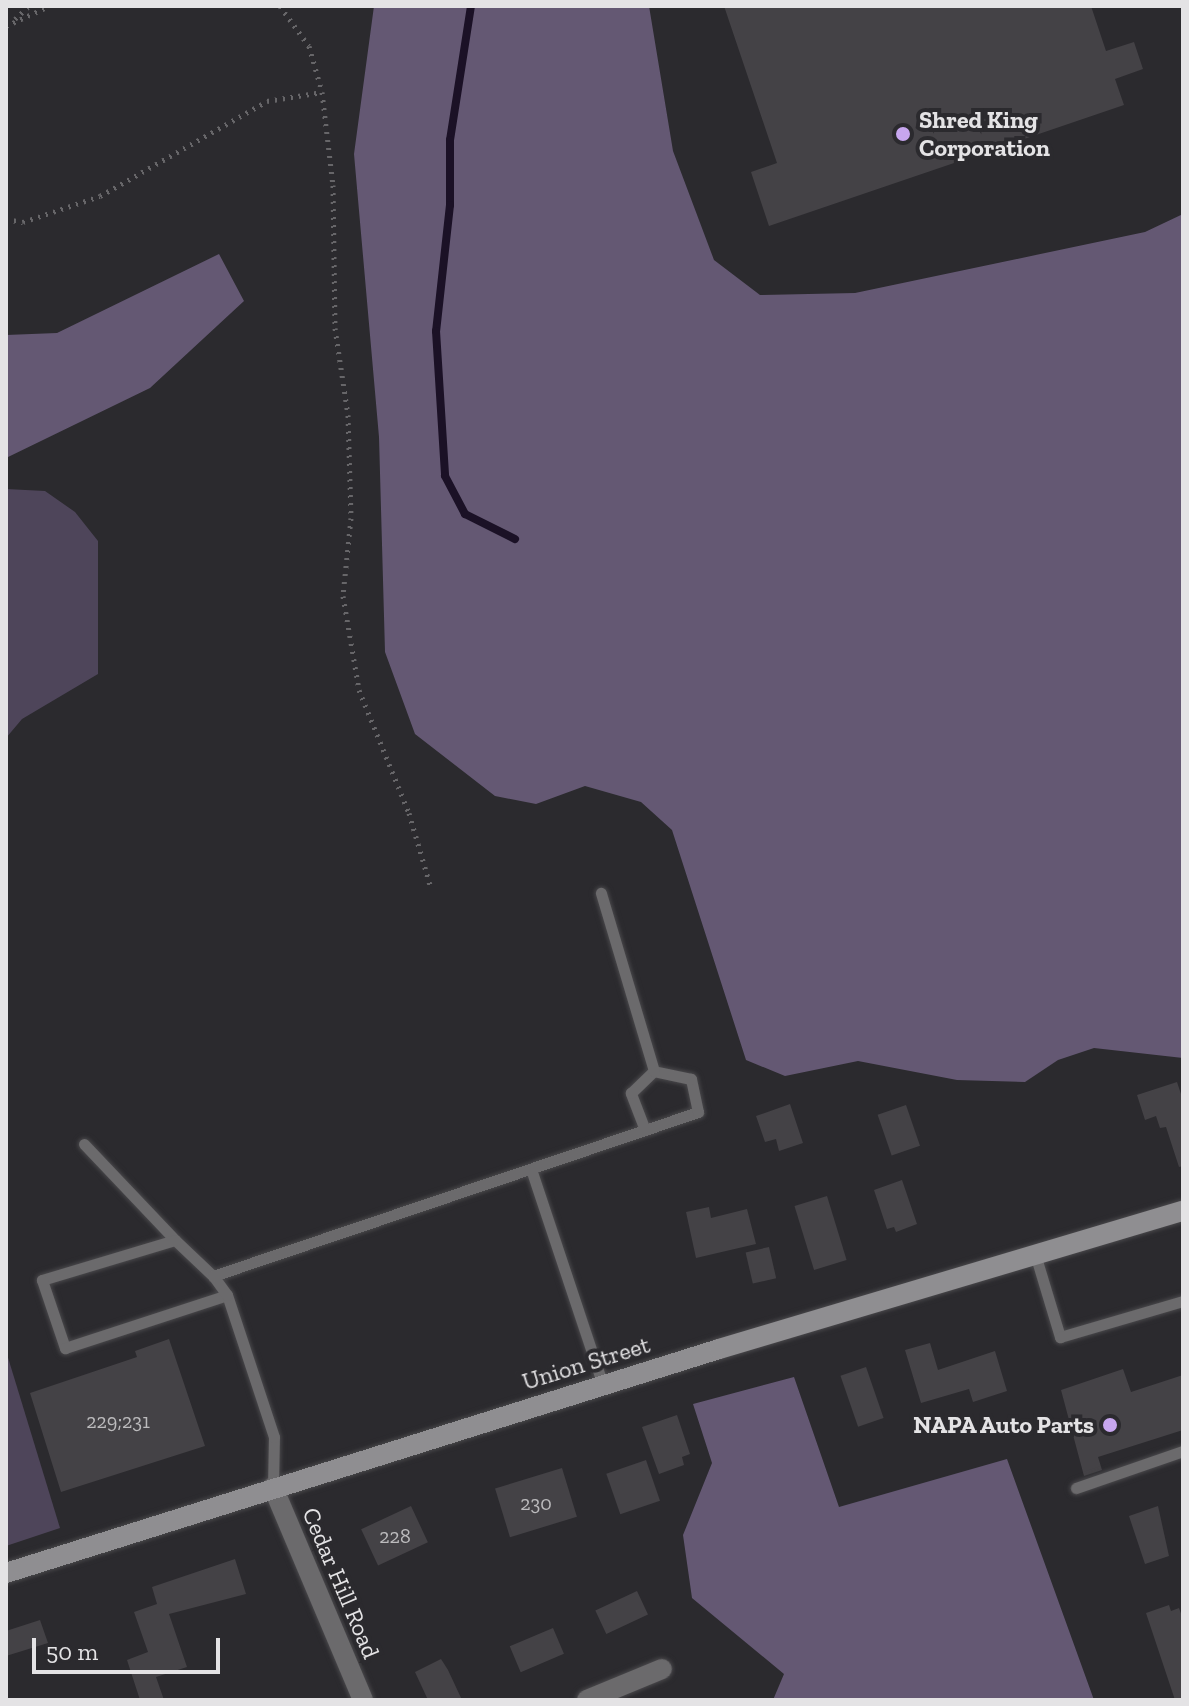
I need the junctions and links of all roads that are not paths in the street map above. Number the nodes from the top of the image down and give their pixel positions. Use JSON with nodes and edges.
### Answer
{"nodes":[{"id":1,"x":601,"y":893,"type":"dead end"},
{"id":2,"x":654,"y":1071,"type":"junction"},
{"id":3,"x":645,"y":1130,"type":"junction"},
{"id":4,"x":84,"y":1144,"type":"dead end"},
{"id":5,"x":531,"y":1169,"type":"junction"},
{"id":6,"x":1183,"y":1211,"type":"edge"},
{"id":7,"x":175,"y":1240,"type":"junction"},
{"id":8,"x":1034,"y":1253,"type":"junction"},
{"id":9,"x":213,"y":1276,"type":"junction"},
{"id":10,"x":227,"y":1295,"type":"junction"},
{"id":11,"x":1183,"y":1301,"type":"edge"},
{"id":12,"x":603,"y":1385,"type":"junction"},
{"id":13,"x":1183,"y":1451,"type":"edge"},
{"id":14,"x":273,"y":1487,"type":"junction"},
{"id":15,"x":1076,"y":1488,"type":"dead end"},
{"id":16,"x":6,"y":1573,"type":"edge"},
{"id":17,"x":662,"y":1669,"type":"dead end"},
{"id":18,"x":363,"y":1700,"type":"edge"},
{"id":19,"x":587,"y":1700,"type":"edge"}],
"edges":[{"from":1,"to":2,"type":"lane"},
{"from":2,"to":3,"type":"lane"},
{"from":2,"to":3,"type":"lane"},
{"from":3,"to":5,"type":"lane"},
{"from":4,"to":7,"type":"lane"},
{"from":5,"to":9,"type":"lane"},
{"from":5,"to":12,"type":"lane"},
{"from":6,"to":8,"type":"main road","name":"Union Street"},
{"from":7,"to":9,"type":"lane"},
{"from":7,"to":10,"type":"lane"},
{"from":8,"to":11,"type":"lane"},
{"from":8,"to":12,"type":"main road","name":"Union Street"},
{"from":9,"to":10,"type":"lane"},
{"from":10,"to":14,"type":"lane"},
{"from":12,"to":14,"type":"main road","name":"Union Street"},
{"from":13,"to":15,"type":"lane"},
{"from":14,"to":16,"type":"main road","name":"Union Street"},
{"from":14,"to":18,"type":"street","name":"Cedar Hill Road"},
{"from":17,"to":19,"type":"street"}]}
